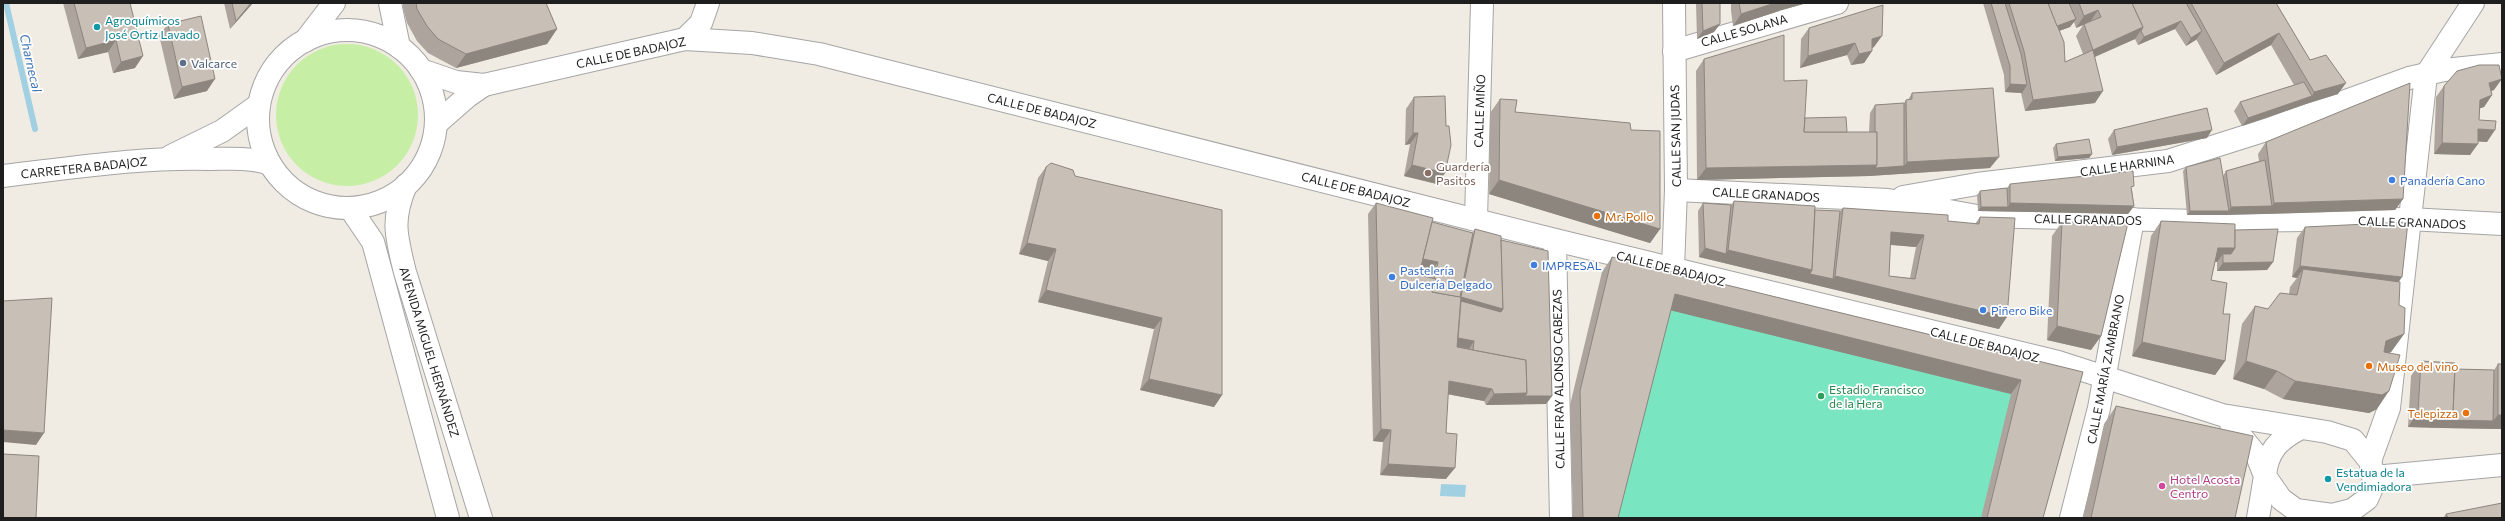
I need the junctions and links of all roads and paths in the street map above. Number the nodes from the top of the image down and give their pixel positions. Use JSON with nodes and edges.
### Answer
{"nodes":[{"id":1,"x":334,"y":3,"type":"edge"},
{"id":2,"x":390,"y":3,"type":"edge"},
{"id":3,"x":708,"y":3,"type":"edge"},
{"id":4,"x":1482,"y":3,"type":"edge"},
{"id":5,"x":1674,"y":3,"type":"edge"},
{"id":6,"x":1837,"y":3,"type":"edge"},
{"id":7,"x":2473,"y":3,"type":"edge"},
{"id":8,"x":685,"y":39,"type":"junction"},
{"id":9,"x":305,"y":41,"type":"junction"},
{"id":10,"x":399,"y":48,"type":"junction"},
{"id":11,"x":1674,"y":51,"type":"junction"},
{"id":12,"x":2502,"y":64,"type":"edge"},
{"id":13,"x":421,"y":70,"type":"junction"},
{"id":14,"x":2426,"y":75,"type":"junction"},
{"id":15,"x":484,"y":85,"type":"junction"},
{"id":16,"x":257,"y":106,"type":"junction"},
{"id":17,"x":436,"y":124,"type":"junction"},
{"id":18,"x":166,"y":158,"type":"junction"},
{"id":19,"x":270,"y":164,"type":"junction"},
{"id":20,"x":3,"y":176,"type":"edge"},
{"id":21,"x":406,"y":185,"type":"junction"},
{"id":22,"x":1676,"y":190,"type":"junction"},
{"id":23,"x":1888,"y":200,"type":"junction"},
{"id":24,"x":350,"y":208,"type":"junction"},
{"id":25,"x":1476,"y":218,"type":"junction"},
{"id":26,"x":2133,"y":219,"type":"junction"},
{"id":27,"x":2409,"y":220,"type":"junction"},
{"id":28,"x":2502,"y":224,"type":"edge"},
{"id":29,"x":1555,"y":240,"type":"junction"},
{"id":30,"x":1673,"y":268,"type":"junction"},
{"id":31,"x":2105,"y":376,"type":"junction"},
{"id":32,"x":2222,"y":415,"type":"junction"},
{"id":33,"x":2384,"y":421,"type":"junction"},
{"id":34,"x":2299,"y":429,"type":"junction"},
{"id":35,"x":2353,"y":440,"type":"junction"},
{"id":36,"x":2502,"y":465,"type":"edge"},
{"id":37,"x":2372,"y":469,"type":"junction"},
{"id":38,"x":2265,"y":476,"type":"junction"},
{"id":39,"x":2289,"y":514,"type":"edge"},
{"id":40,"x":448,"y":518,"type":"edge"},
{"id":41,"x":481,"y":518,"type":"edge"},
{"id":42,"x":1562,"y":518,"type":"edge"},
{"id":43,"x":2071,"y":518,"type":"edge"},
{"id":44,"x":2258,"y":518,"type":"edge"}],
"edges":[{"from":1,"to":9,"type":"street"},
{"from":2,"to":10,"type":"street"},
{"from":3,"to":8,"type":"street"},
{"from":4,"to":25,"type":"street","name":"CALLE MIÑO"},
{"from":5,"to":11,"type":"street","name":"CALLE SAN JUDAS"},
{"from":6,"to":11,"type":"street","name":"CALLE SOLANA"},
{"from":7,"to":14,"type":"street"},
{"from":8,"to":15,"type":"street","name":"CALLE DE BADAJOZ"},
{"from":8,"to":25,"type":"street","name":"CALLE DE BADAJOZ"},
{"from":9,"to":10,"type":"street"},
{"from":9,"to":16,"type":"street"},
{"from":10,"to":13,"type":"street"},
{"from":11,"to":22,"type":"street","name":"CALLE SAN JUDAS"},
{"from":12,"to":14,"type":"street","name":"CALLE HARNINA"},
{"from":13,"to":15,"type":"street","name":"CALLE DE BADAJOZ"},
{"from":13,"to":17,"type":"street"},
{"from":14,"to":23,"type":"street","name":"CALLE HARNINA"},
{"from":14,"to":27,"type":"street"},
{"from":15,"to":17,"type":"street","name":"CALLE DE BADAJOZ"},
{"from":16,"to":18,"type":"street","name":"CARRETERA BADAJOZ"},
{"from":16,"to":19,"type":"street"},
{"from":17,"to":21,"type":"street"},
{"from":18,"to":19,"type":"street","name":"CARRETERA BADAJOZ"},
{"from":18,"to":20,"type":"street","name":"CARRETERA BADAJOZ"},
{"from":19,"to":24,"type":"street"},
{"from":21,"to":24,"type":"street"},
{"from":21,"to":41,"type":"street","name":"AVENIDA MIGUEL HERNÁNDEZ"},
{"from":22,"to":23,"type":"street","name":"CALLE GRANADOS"},
{"from":22,"to":30,"type":"street","name":"CALLE SAN JUDAS"},
{"from":23,"to":26,"type":"street","name":"CALLE GRANADOS"},
{"from":24,"to":40,"type":"street","name":"AVENIDA MIGUEL HERNÁNDEZ"},
{"from":25,"to":29,"type":"street","name":"CALLE DE BADAJOZ"},
{"from":26,"to":27,"type":"street","name":"CALLE GRANADOS"},
{"from":26,"to":31,"type":"street","name":"CALLE MARÍA ZAMBRANO"},
{"from":27,"to":28,"type":"street","name":"CALLE GRANADOS"},
{"from":27,"to":33,"type":"street"},
{"from":29,"to":30,"type":"street","name":"CALLE DE BADAJOZ"},
{"from":29,"to":42,"type":"street","name":"CALLE FRAY ALONSO CABEZAS"},
{"from":30,"to":31,"type":"street","name":"CALLE DE BADAJOZ"},
{"from":31,"to":32,"type":"street","name":"CALLE DE BADAJOZ"},
{"from":31,"to":43,"type":"street","name":"CALLE MARÍA ZAMBRANO"},
{"from":32,"to":34,"type":"street","name":"CALLE DE BADAJOZ"},
{"from":32,"to":38,"type":"street"},
{"from":33,"to":35,"type":"street"},
{"from":33,"to":37,"type":"street"},
{"from":34,"to":35,"type":"street","name":"CALLE DE BADAJOZ"},
{"from":34,"to":38,"type":"street"},
{"from":35,"to":37,"type":"street"},
{"from":36,"to":37,"type":"street"},
{"from":37,"to":39,"type":"street"},
{"from":38,"to":39,"type":"street"},
{"from":38,"to":44,"type":"street"}]}
